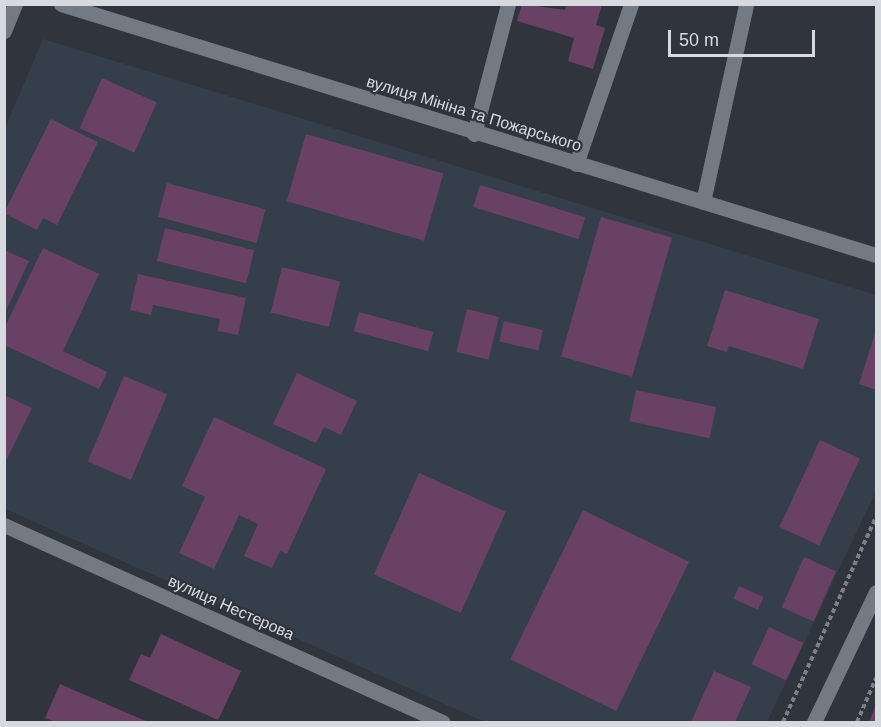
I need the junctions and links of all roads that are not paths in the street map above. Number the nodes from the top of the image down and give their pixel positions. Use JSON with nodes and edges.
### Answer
{"nodes":[{"id":1,"x":15,"y":4,"type":"edge"},
{"id":2,"x":61,"y":4,"type":"edge"},
{"id":3,"x":508,"y":4,"type":"edge"},
{"id":4,"x":630,"y":4,"type":"edge"},
{"id":5,"x":746,"y":4,"type":"edge"},
{"id":6,"x":4,"y":31,"type":"edge"},
{"id":7,"x":474,"y":134,"type":"junction"},
{"id":8,"x":576,"y":164,"type":"junction"},
{"id":9,"x":703,"y":202,"type":"junction"},
{"id":10,"x":876,"y":255,"type":"edge"},
{"id":11,"x":4,"y":525,"type":"edge"},
{"id":12,"x":876,"y":592,"type":"edge"},
{"id":13,"x":442,"y":723,"type":"edge"},
{"id":14,"x":814,"y":723,"type":"edge"}],
"edges":[{"from":1,"to":6,"type":"street"},
{"from":2,"to":7,"type":"street","name":"вулиця Мініна та Пожарського"},
{"from":3,"to":7,"type":"street"},
{"from":4,"to":8,"type":"street"},
{"from":5,"to":9,"type":"street"},
{"from":7,"to":8,"type":"street","name":"вулиця Мініна та Пожарського"},
{"from":8,"to":9,"type":"street","name":"вулиця Мініна та Пожарського"},
{"from":9,"to":10,"type":"street","name":"вулиця Мініна та Пожарського"},
{"from":11,"to":13,"type":"street","name":"вулиця Нестерова"},
{"from":12,"to":14,"type":"street"}]}
